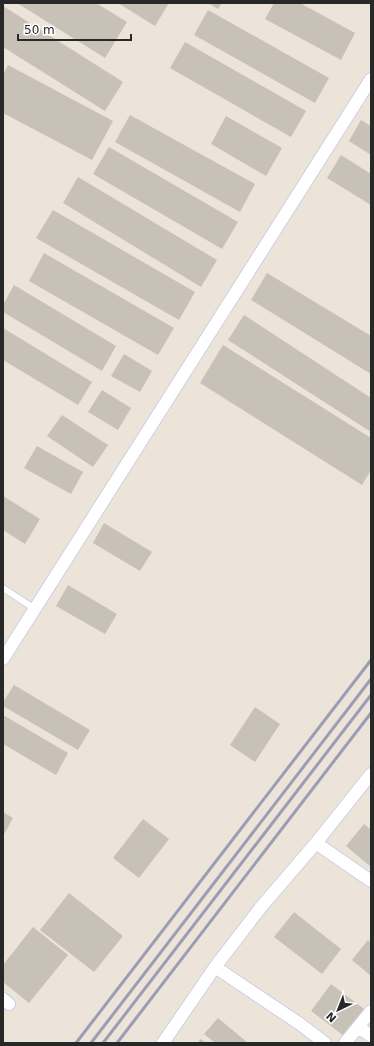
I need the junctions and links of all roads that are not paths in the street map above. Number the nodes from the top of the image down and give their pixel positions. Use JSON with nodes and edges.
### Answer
{"nodes":[{"id":1,"x":371,"y":79,"type":"edge"},
{"id":2,"x":3,"y":588,"type":"edge"},
{"id":3,"x":35,"y":609,"type":"junction"},
{"id":4,"x":3,"y":659,"type":"edge"},
{"id":5,"x":371,"y":774,"type":"edge"},
{"id":6,"x":316,"y":843,"type":"junction"},
{"id":7,"x":371,"y":881,"type":"edge"},
{"id":8,"x":215,"y":967,"type":"junction"},
{"id":9,"x":371,"y":1011,"type":"edge"},
{"id":10,"x":358,"y":1027,"type":"junction"},
{"id":11,"x":371,"y":1036,"type":"edge"},
{"id":12,"x":163,"y":1043,"type":"edge"},
{"id":13,"x":325,"y":1043,"type":"edge"},
{"id":14,"x":345,"y":1043,"type":"edge"}],
"edges":[{"from":1,"to":3,"type":"street"},
{"from":2,"to":3,"type":"lane"},
{"from":3,"to":4,"type":"street"},
{"from":5,"to":6,"type":"street"},
{"from":6,"to":7,"type":"street"},
{"from":6,"to":8,"type":"street"},
{"from":8,"to":12,"type":"street"},
{"from":8,"to":13,"type":"street"},
{"from":9,"to":10,"type":"street"},
{"from":10,"to":11,"type":"street"},
{"from":10,"to":14,"type":"street"}]}
